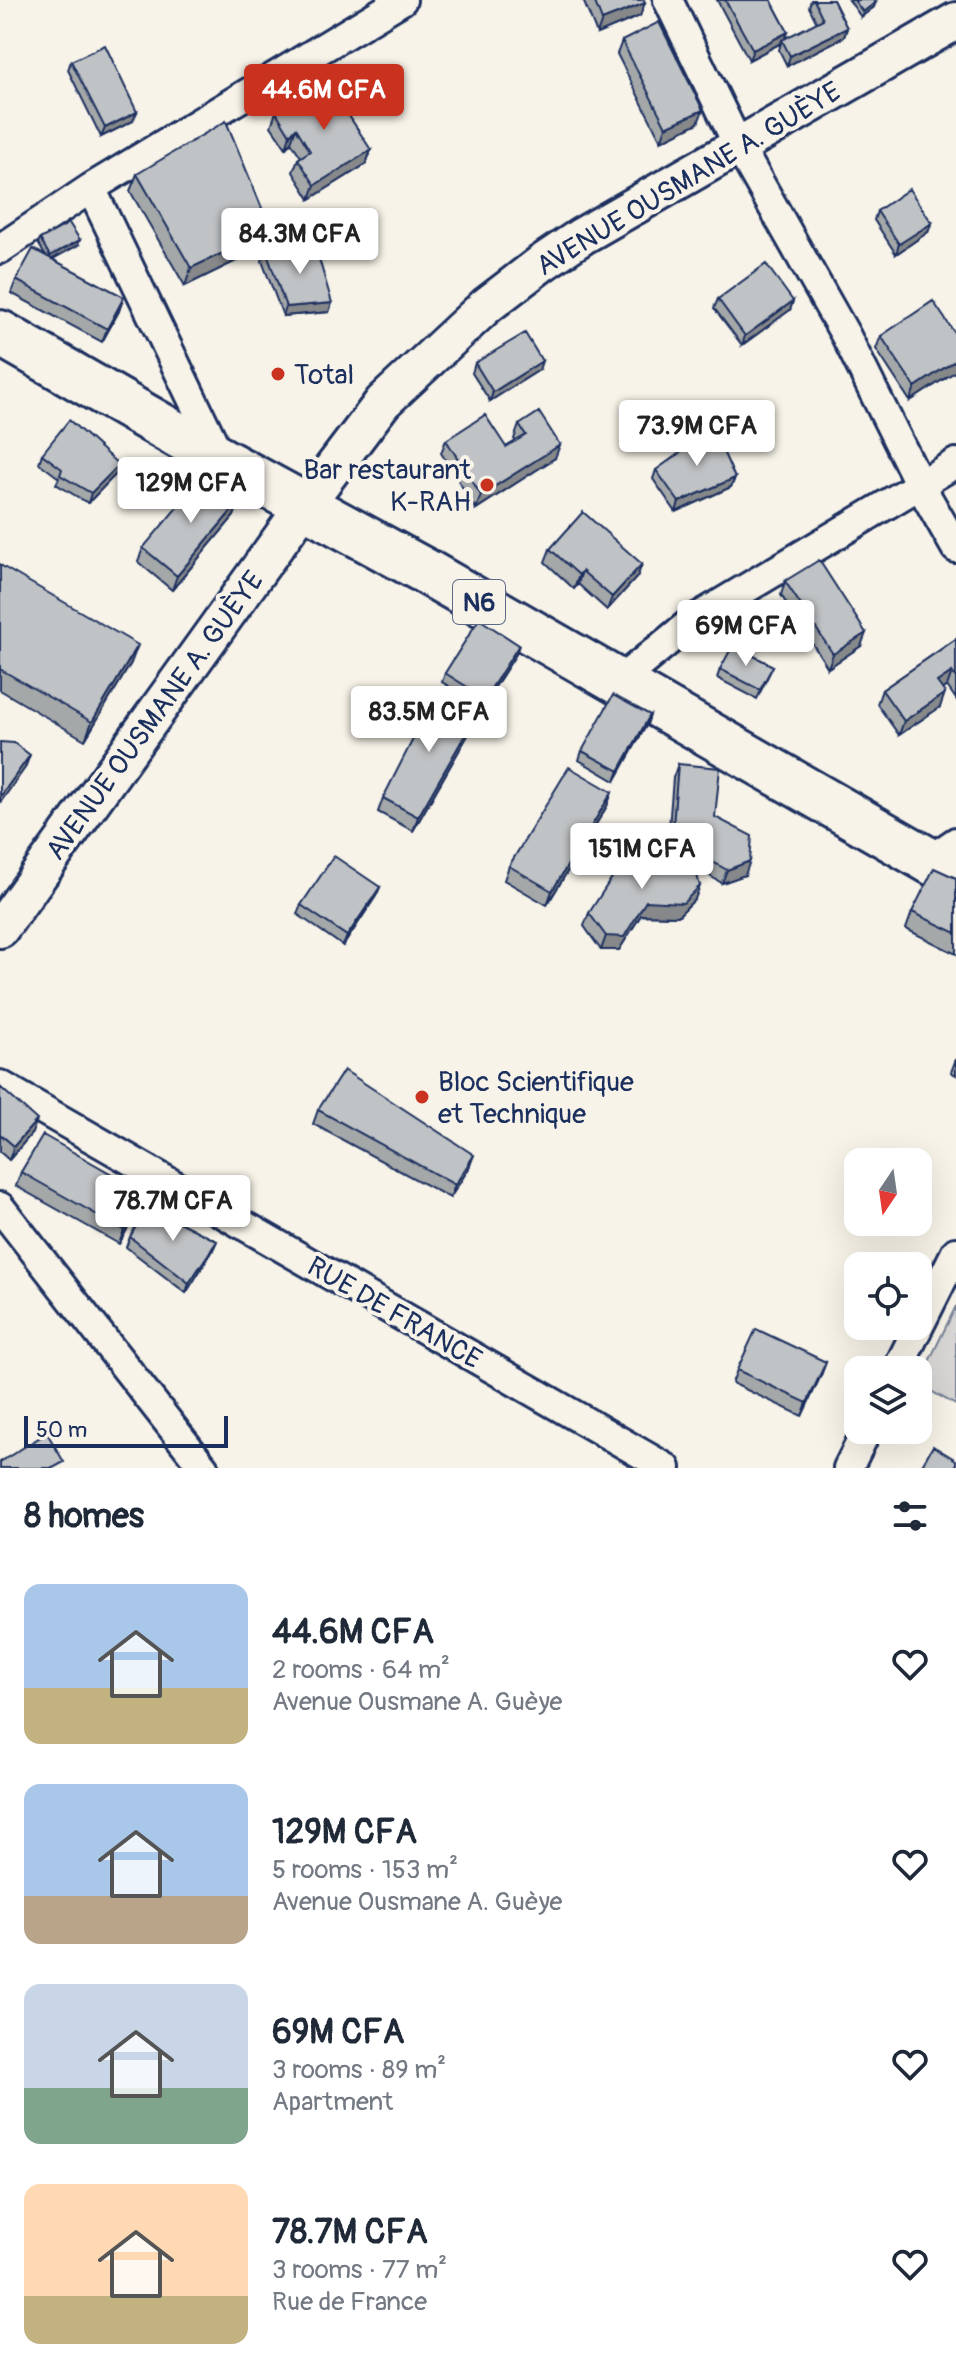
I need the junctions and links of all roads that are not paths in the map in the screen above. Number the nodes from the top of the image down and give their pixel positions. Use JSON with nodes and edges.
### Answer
{"nodes":[{"id":1,"x":402,"y":0,"type":"edge"},
{"id":2,"x":668,"y":0,"type":"edge"},
{"id":3,"x":956,"y":21,"type":"edge"},
{"id":4,"x":738,"y":145,"type":"junction"},
{"id":5,"x":91,"y":188,"type":"junction"},
{"id":6,"x":0,"y":249,"type":"edge"},
{"id":7,"x":0,"y":333,"type":"edge"},
{"id":8,"x":221,"y":460,"type":"junction"},
{"id":9,"x":956,"y":463,"type":"edge"},
{"id":10,"x":920,"y":485,"type":"junction"},
{"id":11,"x":305,"y":505,"type":"junction"},
{"id":12,"x":956,"y":548,"type":"edge"},
{"id":13,"x":617,"y":683,"type":"junction"},
{"id":14,"x":947,"y":860,"type":"edge"},
{"id":15,"x":0,"y":929,"type":"edge"},
{"id":16,"x":0,"y":1085,"type":"edge"},
{"id":17,"x":0,"y":1207,"type":"edge"},
{"id":18,"x":956,"y":1252,"type":"edge"},
{"id":19,"x":904,"y":1356,"type":"edge"},
{"id":20,"x":860,"y":1444,"type":"edge"},
{"id":21,"x":204,"y":1468,"type":"edge"},
{"id":22,"x":666,"y":1468,"type":"edge"},
{"id":23,"x":848,"y":1468,"type":"edge"}],
"edges":[{"from":1,"to":5,"type":"street"},
{"from":2,"to":4,"type":"street"},
{"from":3,"to":4,"type":"street","name":"AVENUE OUSMANE A. GUÈYE"},
{"from":4,"to":10,"type":"street"},
{"from":4,"to":11,"type":"street","name":"AVENUE OUSMANE A. GUÈYE"},
{"from":5,"to":6,"type":"street"},
{"from":5,"to":8,"type":"street"},
{"from":7,"to":8,"type":"main road","number":"N6"},
{"from":8,"to":11,"type":"main road","number":"N6"},
{"from":9,"to":10,"type":"street"},
{"from":10,"to":12,"type":"street"},
{"from":10,"to":13,"type":"street"},
{"from":11,"to":13,"type":"main road","number":"N6"},
{"from":11,"to":15,"type":"street","name":"AVENUE OUSMANE A. GUÈYE"},
{"from":13,"to":14,"type":"main road","number":"N6"},
{"from":16,"to":22,"type":"street","name":"RUE DE FRANCE"},
{"from":17,"to":21,"type":"street"},
{"from":18,"to":19,"type":"street"},
{"from":20,"to":23,"type":"street"}]}
